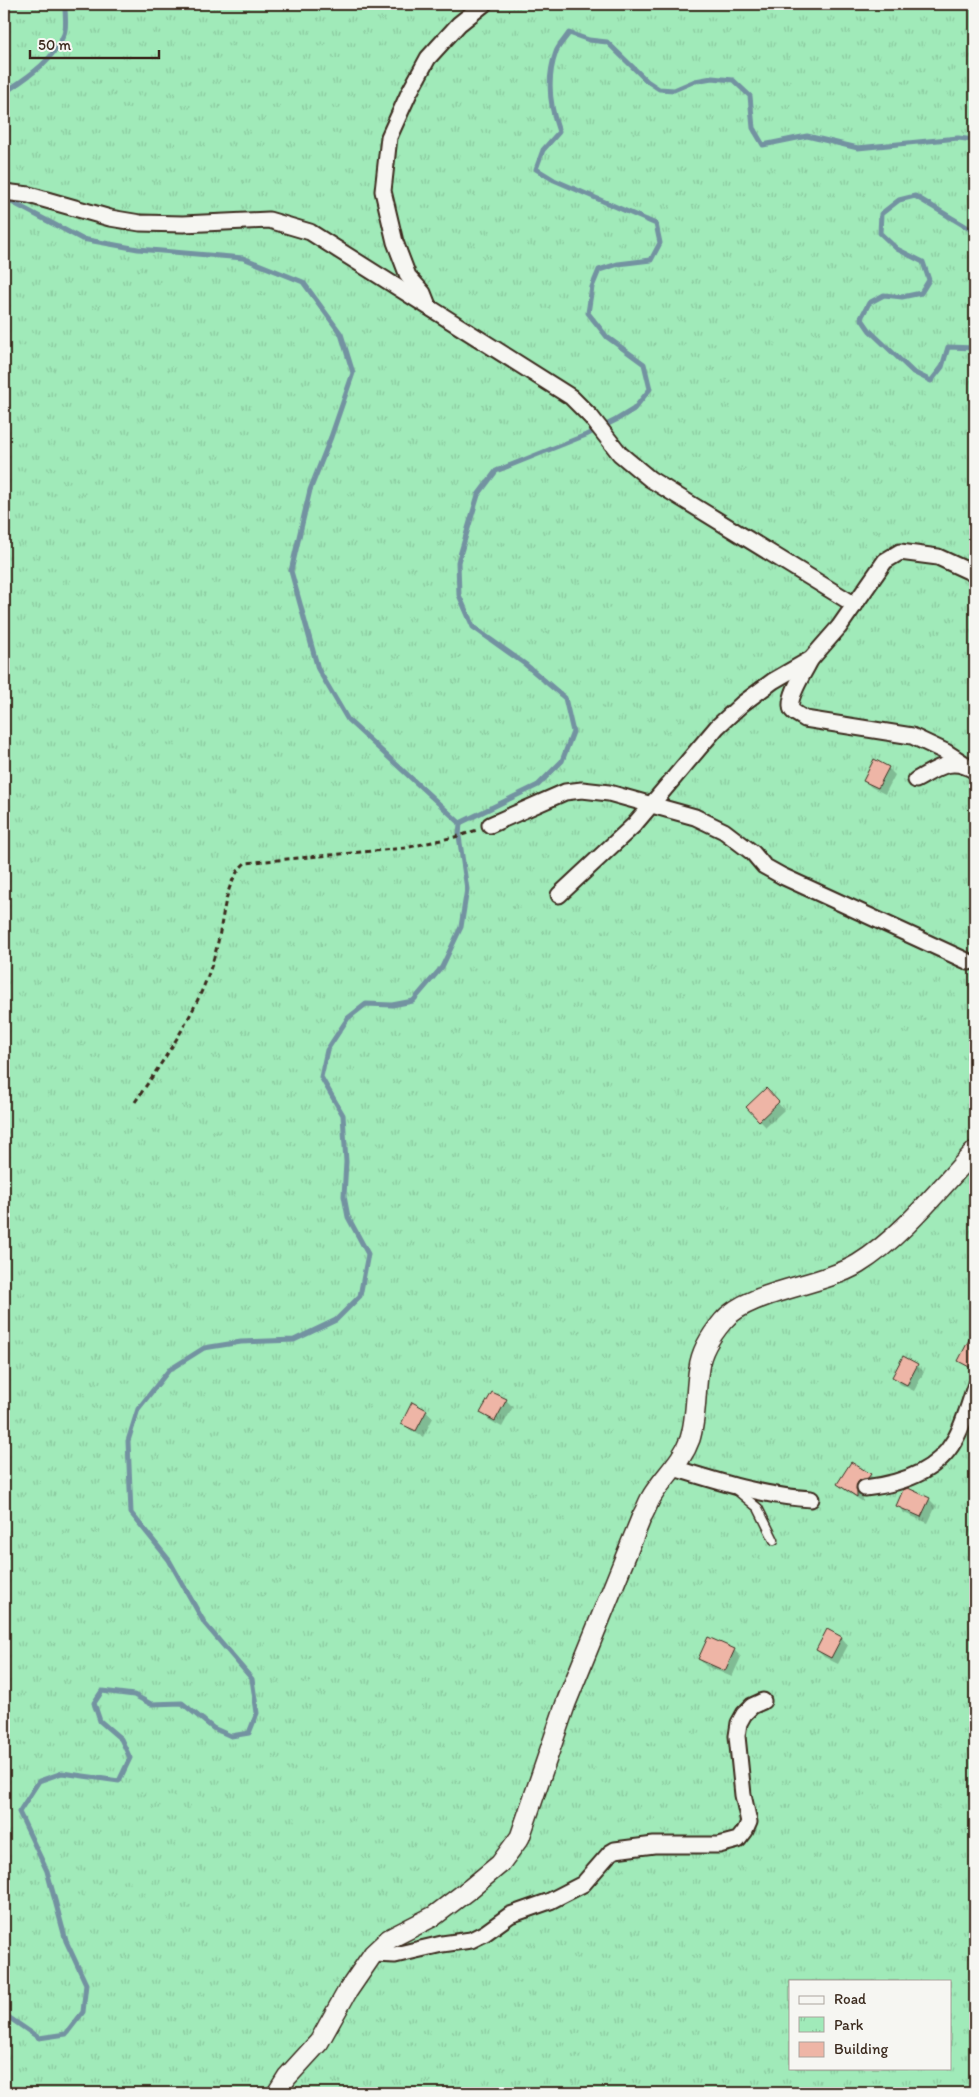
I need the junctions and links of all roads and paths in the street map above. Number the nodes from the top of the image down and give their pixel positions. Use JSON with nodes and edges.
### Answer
{"nodes":[{"id":1,"x":484,"y":4,"type":"edge"},
{"id":2,"x":4,"y":192,"type":"edge"},
{"id":3,"x":429,"y":307,"type":"junction"},
{"id":4,"x":975,"y":574,"type":"edge"},
{"id":5,"x":855,"y":605,"type":"junction"},
{"id":6,"x":812,"y":659,"type":"junction"},
{"id":7,"x":969,"y":767,"type":"edge"},
{"id":8,"x":916,"y":780,"type":"dead end"},
{"id":9,"x":651,"y":804,"type":"junction"},
{"id":10,"x":490,"y":825,"type":"joint"},
{"id":11,"x":559,"y":895,"type":"dead end"},
{"id":12,"x":969,"y":962,"type":"dead end"},
{"id":13,"x":135,"y":1102,"type":"dead end"},
{"id":14,"x":975,"y":1151,"type":"edge"},
{"id":15,"x":975,"y":1387,"type":"edge"},
{"id":16,"x":674,"y":1468,"type":"junction"},
{"id":17,"x":731,"y":1485,"type":"junction"},
{"id":18,"x":865,"y":1488,"type":"dead end"},
{"id":19,"x":811,"y":1499,"type":"dead end"},
{"id":20,"x":774,"y":1540,"type":"dead end"},
{"id":21,"x":763,"y":1701,"type":"dead end"},
{"id":22,"x":373,"y":1954,"type":"junction"},
{"id":23,"x":277,"y":2093,"type":"edge"}],
"edges":[{"from":1,"to":3,"type":"street"},
{"from":2,"to":3,"type":"street"},
{"from":3,"to":5,"type":"street"},
{"from":4,"to":5,"type":"street"},
{"from":5,"to":6,"type":"street"},
{"from":6,"to":7,"type":"street"},
{"from":6,"to":9,"type":"street"},
{"from":7,"to":8,"type":"street"},
{"from":9,"to":10,"type":"street"},
{"from":9,"to":11,"type":"street"},
{"from":9,"to":12,"type":"street"},
{"from":10,"to":13,"type":"path"},
{"from":14,"to":16,"type":"street"},
{"from":15,"to":18,"type":"street"},
{"from":16,"to":17,"type":"street"},
{"from":16,"to":22,"type":"street"},
{"from":17,"to":19,"type":"street"},
{"from":17,"to":20,"type":"lane"},
{"from":21,"to":22,"type":"street"},
{"from":22,"to":23,"type":"street"}]}
